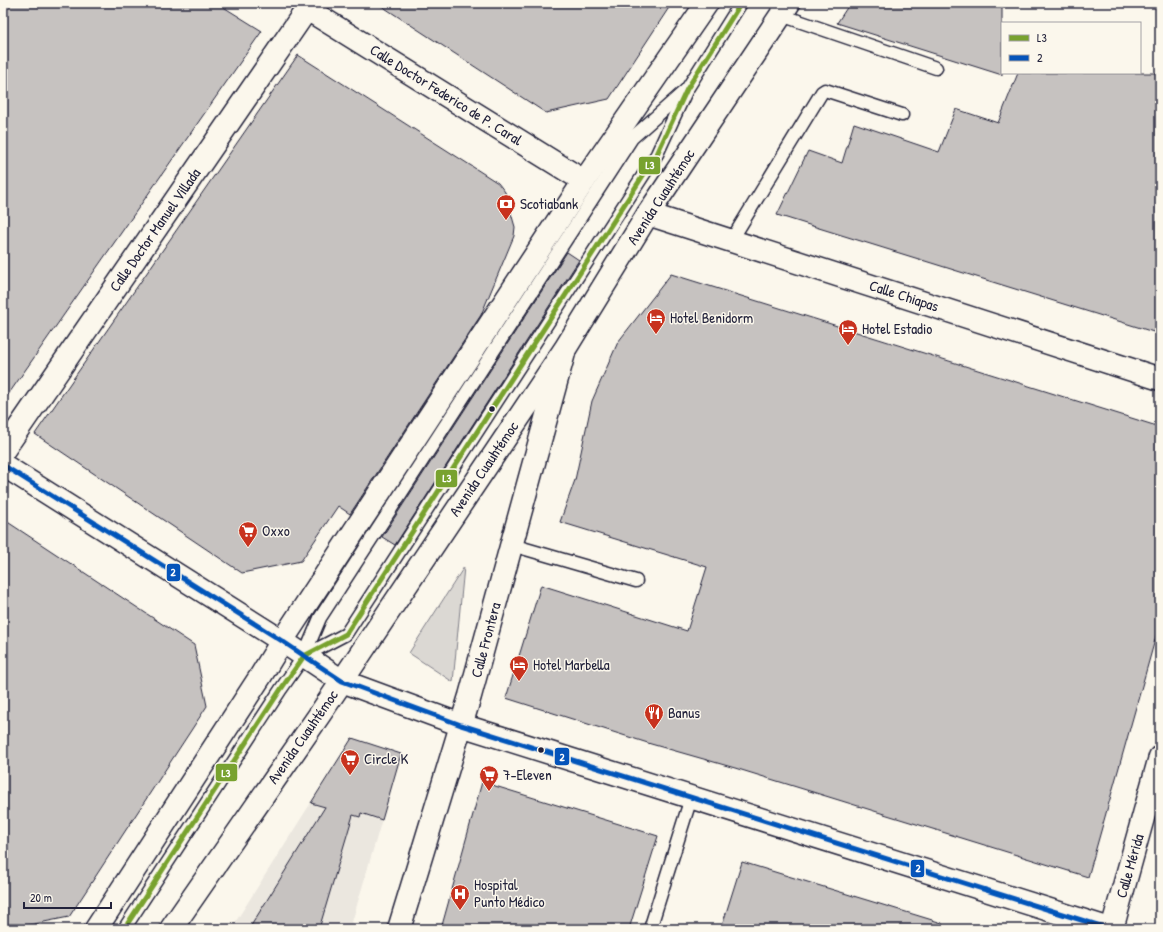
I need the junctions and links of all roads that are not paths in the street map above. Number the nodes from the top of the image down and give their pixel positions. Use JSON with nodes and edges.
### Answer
{"nodes":[{"id":1,"x":707,"y":3,"type":"edge"},
{"id":2,"x":741,"y":3,"type":"edge"},
{"id":3,"x":307,"y":9,"type":"joint"},
{"id":4,"x":785,"y":9,"type":"edge"},
{"id":5,"x":936,"y":68,"type":"dead end"},
{"id":6,"x":686,"y":89,"type":"junction"},
{"id":7,"x":902,"y":115,"type":"dead end"},
{"id":8,"x":584,"y":181,"type":"junction"},
{"id":9,"x":648,"y":214,"type":"junction"},
{"id":10,"x":731,"y":241,"type":"junction"},
{"id":11,"x":565,"y":349,"type":"junction"},
{"id":12,"x":1160,"y":379,"type":"edge"},
{"id":13,"x":3,"y":452,"type":"edge"},
{"id":14,"x":3,"y":465,"type":"edge"},
{"id":15,"x":512,"y":545,"type":"junction"},
{"id":16,"x":636,"y":581,"type":"dead end"},
{"id":17,"x":282,"y":641,"type":"junction"},
{"id":18,"x":304,"y":656,"type":"junction"},
{"id":19,"x":342,"y":681,"type":"junction"},
{"id":20,"x":461,"y":725,"type":"junction"},
{"id":21,"x":1160,"y":757,"type":"edge"},
{"id":22,"x":691,"y":798,"type":"junction"},
{"id":23,"x":96,"y":929,"type":"edge"},
{"id":24,"x":124,"y":929,"type":"edge"},
{"id":25,"x":171,"y":929,"type":"edge"},
{"id":26,"x":399,"y":929,"type":"edge"},
{"id":27,"x":650,"y":929,"type":"edge"},
{"id":28,"x":1111,"y":929,"type":"edge"}],
"edges":[{"from":1,"to":8,"type":"main road"},
{"from":2,"to":6,"type":"lane"},
{"from":3,"to":8,"type":"main road","name":"Calle Doctor Federico de P. Caral"},
{"from":3,"to":13,"type":"main road","name":"Calle Doctor Manuel Villada"},
{"from":4,"to":5,"type":"lane"},
{"from":4,"to":9,"type":"main road","name":"Avenida Cuauhtémoc"},
{"from":6,"to":18,"type":"lane"},
{"from":6,"to":18,"type":"lane"},
{"from":7,"to":10,"type":"lane"},
{"from":8,"to":17,"type":"main road"},
{"from":9,"to":10,"type":"main road","name":"Calle Chiapas"},
{"from":9,"to":11,"type":"main road","name":"Avenida Cuauhtémoc"},
{"from":10,"to":12,"type":"main road","name":"Calle Chiapas"},
{"from":11,"to":15,"type":"main road","name":"Calle Frontera"},
{"from":11,"to":19,"type":"main road","name":"Avenida Cuauhtémoc"},
{"from":14,"to":17,"type":"main road"},
{"from":15,"to":16,"type":"lane"},
{"from":15,"to":20,"type":"main road","name":"Calle Frontera"},
{"from":17,"to":18,"type":"main road"},
{"from":17,"to":23,"type":"main road"},
{"from":18,"to":19,"type":"main road"},
{"from":18,"to":24,"type":"lane"},
{"from":19,"to":20,"type":"main road"},
{"from":19,"to":25,"type":"main road","name":"Avenida Cuauhtémoc"},
{"from":20,"to":22,"type":"main road"},
{"from":20,"to":26,"type":"main road","name":"Calle Frontera"},
{"from":21,"to":28,"type":"main road","name":"Calle Mérida"},
{"from":22,"to":27,"type":"lane"},
{"from":22,"to":28,"type":"main road"}]}
